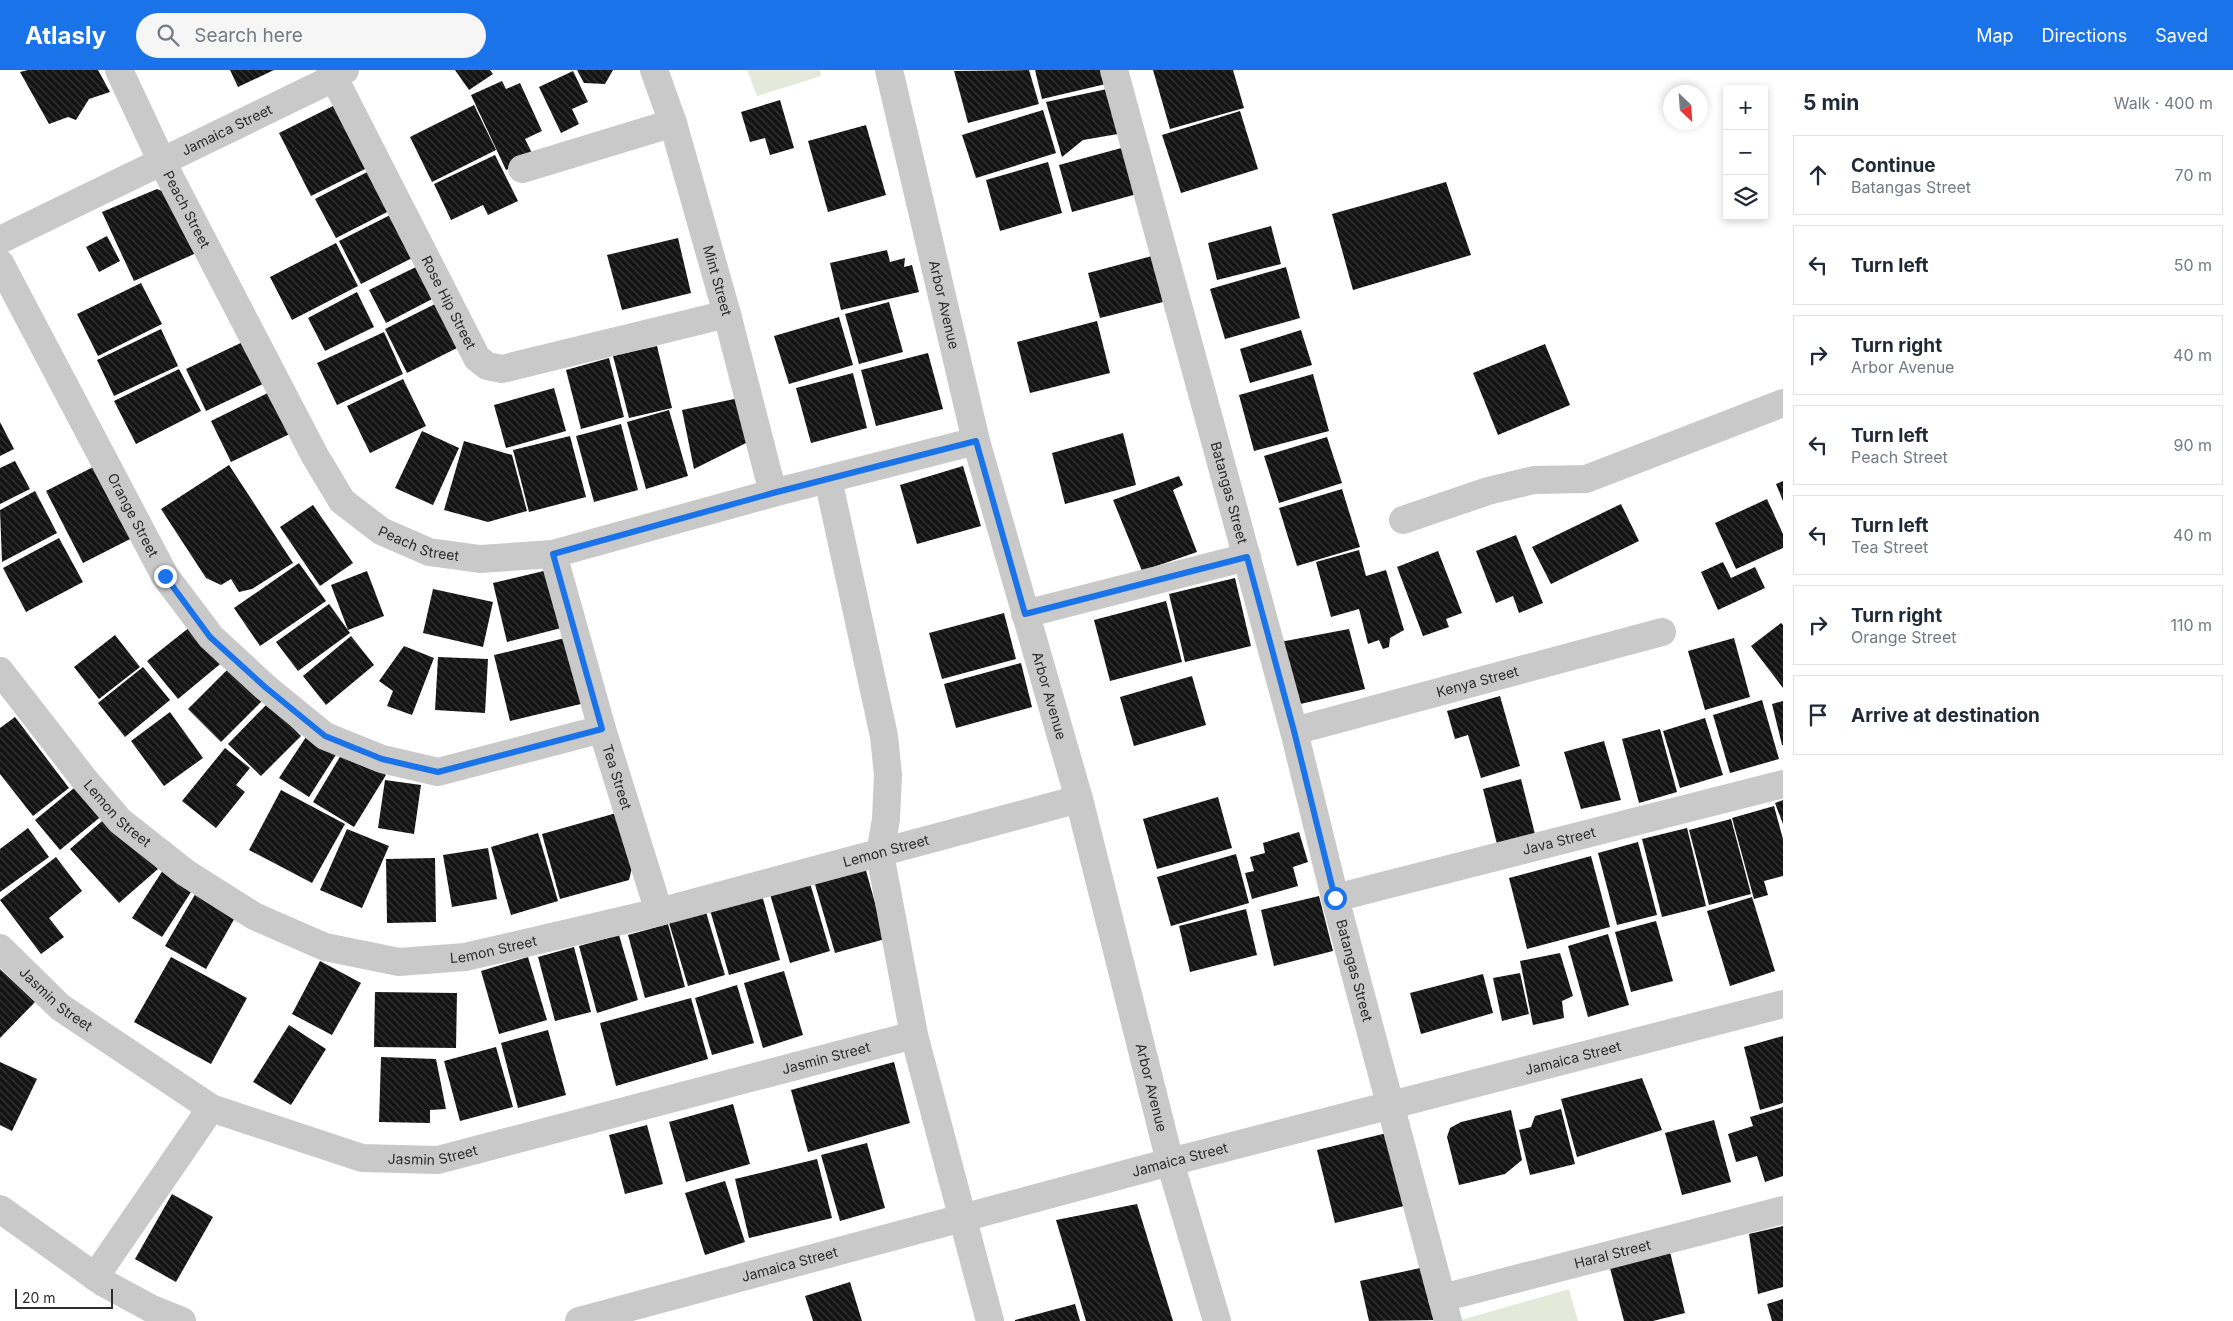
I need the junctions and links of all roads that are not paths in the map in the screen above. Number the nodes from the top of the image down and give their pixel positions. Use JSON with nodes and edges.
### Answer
{"nodes":[{"id":1,"x":119,"y":70,"type":"edge"},
{"id":2,"x":654,"y":70,"type":"edge"},
{"id":3,"x":889,"y":70,"type":"edge"},
{"id":4,"x":1114,"y":70,"type":"edge"},
{"id":5,"x":336,"y":73,"type":"edge"},
{"id":6,"x":673,"y":123,"type":"junction"},
{"id":7,"x":162,"y":162,"type":"junction"},
{"id":8,"x":522,"y":169,"type":"dead end"},
{"id":9,"x":0,"y":240,"type":"edge"},
{"id":10,"x":0,"y":263,"type":"edge"},
{"id":11,"x":727,"y":314,"type":"junction"},
{"id":12,"x":1783,"y":403,"type":"edge"},
{"id":13,"x":976,"y":441,"type":"junction"},
{"id":14,"x":828,"y":479,"type":"junction"},
{"id":15,"x":773,"y":493,"type":"junction"},
{"id":16,"x":1403,"y":520,"type":"dead end"},
{"id":17,"x":553,"y":554,"type":"junction"},
{"id":18,"x":1247,"y":557,"type":"junction"},
{"id":19,"x":1025,"y":614,"type":"junction"},
{"id":20,"x":1662,"y":632,"type":"dead end"},
{"id":21,"x":0,"y":671,"type":"edge"},
{"id":22,"x":602,"y":729,"type":"junction"},
{"id":23,"x":1294,"y":731,"type":"junction"},
{"id":24,"x":1783,"y":784,"type":"edge"},
{"id":25,"x":1079,"y":799,"type":"junction"},
{"id":26,"x":880,"y":854,"type":"junction"},
{"id":27,"x":1335,"y":898,"type":"junction"},
{"id":28,"x":659,"y":912,"type":"junction"},
{"id":29,"x":0,"y":948,"type":"edge"},
{"id":30,"x":1783,"y":1004,"type":"edge"},
{"id":31,"x":914,"y":1035,"type":"junction"},
{"id":32,"x":1390,"y":1105,"type":"junction"},
{"id":33,"x":211,"y":1108,"type":"junction"},
{"id":34,"x":1170,"y":1162,"type":"junction"},
{"id":35,"x":0,"y":1209,"type":"edge"},
{"id":36,"x":1783,"y":1210,"type":"edge"},
{"id":37,"x":963,"y":1219,"type":"junction"},
{"id":38,"x":95,"y":1277,"type":"junction"},
{"id":39,"x":1445,"y":1310,"type":"edge"},
{"id":40,"x":150,"y":1315,"type":"edge"},
{"id":41,"x":182,"y":1321,"type":"edge"},
{"id":42,"x":580,"y":1321,"type":"edge"},
{"id":43,"x":990,"y":1321,"type":"edge"},
{"id":44,"x":1216,"y":1321,"type":"edge"}],
"edges":[{"from":1,"to":7,"type":"street","name":"Peach Street"},
{"from":2,"to":6,"type":"street","name":"Mint Street"},
{"from":3,"to":13,"type":"street","name":"Arbor Avenue"},
{"from":4,"to":18,"type":"street","name":"Batangas Street"},
{"from":5,"to":7,"type":"street","name":"Jamaica Street"},
{"from":5,"to":11,"type":"street","name":"Rose Hip Street"},
{"from":6,"to":8,"type":"street"},
{"from":6,"to":11,"type":"street","name":"Mint Street"},
{"from":7,"to":9,"type":"street","name":"Jamaica Street"},
{"from":7,"to":17,"type":"street","name":"Peach Street"},
{"from":10,"to":22,"type":"street","name":"Orange Street"},
{"from":11,"to":15,"type":"street","name":"Mint Street"},
{"from":12,"to":16,"type":"street"},
{"from":13,"to":14,"type":"street","name":"Peach Street"},
{"from":13,"to":19,"type":"street","name":"Arbor Avenue"},
{"from":14,"to":15,"type":"street","name":"Peach Street"},
{"from":14,"to":26,"type":"street"},
{"from":15,"to":17,"type":"street","name":"Peach Street"},
{"from":17,"to":22,"type":"street","name":"Tea Street"},
{"from":18,"to":19,"type":"street"},
{"from":18,"to":23,"type":"street","name":"Batangas Street"},
{"from":19,"to":25,"type":"street","name":"Arbor Avenue"},
{"from":20,"to":23,"type":"street","name":"Kenya Street"},
{"from":21,"to":28,"type":"street","name":"Lemon Street"},
{"from":22,"to":28,"type":"street","name":"Tea Street"},
{"from":23,"to":27,"type":"street","name":"Batangas Street"},
{"from":24,"to":27,"type":"street","name":"Java Street"},
{"from":25,"to":26,"type":"street","name":"Lemon Street"},
{"from":25,"to":34,"type":"street","name":"Arbor Avenue"},
{"from":26,"to":28,"type":"street","name":"Lemon Street"},
{"from":26,"to":31,"type":"street"},
{"from":27,"to":32,"type":"street","name":"Batangas Street"},
{"from":29,"to":33,"type":"street","name":"Jasmin Street"},
{"from":30,"to":32,"type":"street","name":"Jamaica Street"},
{"from":31,"to":33,"type":"street","name":"Jasmin Street"},
{"from":31,"to":37,"type":"street"},
{"from":32,"to":34,"type":"street","name":"Jamaica Street"},
{"from":32,"to":39,"type":"street","name":"Batangas Street"},
{"from":33,"to":38,"type":"street"},
{"from":34,"to":37,"type":"street","name":"Jamaica Street"},
{"from":34,"to":44,"type":"street","name":"Arbor Avenue"},
{"from":35,"to":38,"type":"street"},
{"from":36,"to":39,"type":"street","name":"Haral Street"},
{"from":37,"to":42,"type":"street","name":"Jamaica Street"},
{"from":37,"to":43,"type":"street"},
{"from":38,"to":40,"type":"street"},
{"from":40,"to":41,"type":"street"}]}
